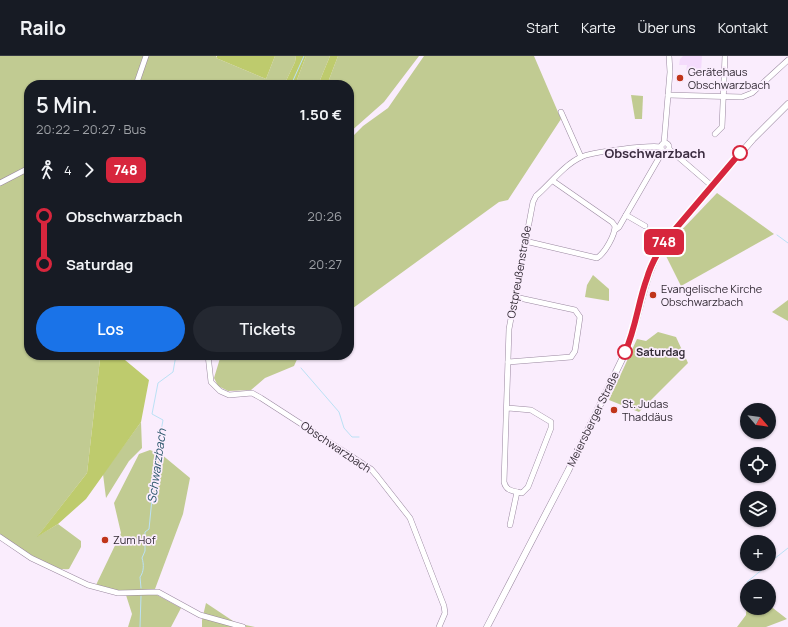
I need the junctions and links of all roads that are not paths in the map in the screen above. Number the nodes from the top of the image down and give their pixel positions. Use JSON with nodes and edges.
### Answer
{"nodes":[{"id":1,"x":146,"y":56,"type":"edge"},
{"id":2,"x":669,"y":56,"type":"edge"},
{"id":3,"x":725,"y":56,"type":"edge"},
{"id":4,"x":788,"y":60,"type":"edge"},
{"id":5,"x":138,"y":80,"type":"edge"},
{"id":6,"x":668,"y":95,"type":"junction"},
{"id":7,"x":724,"y":98,"type":"junction"},
{"id":8,"x":788,"y":104,"type":"edge"},
{"id":9,"x":561,"y":112,"type":"dead end"},
{"id":10,"x":715,"y":134,"type":"dead end"},
{"id":11,"x":664,"y":148,"type":"junction"},
{"id":12,"x":581,"y":157,"type":"junction"},
{"id":13,"x":24,"y":171,"type":"edge"},
{"id":14,"x":553,"y":181,"type":"junction"},
{"id":15,"x":0,"y":183,"type":"edge"},
{"id":16,"x":712,"y":186,"type":"junction"},
{"id":17,"x":626,"y":215,"type":"junction"},
{"id":18,"x":645,"y":226,"type":"dead end"},
{"id":19,"x":615,"y":230,"type":"junction"},
{"id":20,"x":525,"y":241,"type":"junction"},
{"id":21,"x":515,"y":297,"type":"junction"},
{"id":22,"x":209,"y":360,"type":"edge"},
{"id":23,"x":508,"y":362,"type":"junction"},
{"id":24,"x":507,"y":408,"type":"junction"},
{"id":25,"x":517,"y":492,"type":"junction"},
{"id":26,"x":510,"y":525,"type":"dead end"},
{"id":27,"x":0,"y":537,"type":"edge"},
{"id":28,"x":243,"y":627,"type":"edge"},
{"id":29,"x":439,"y":627,"type":"edge"},
{"id":30,"x":487,"y":627,"type":"edge"}],
"edges":[{"from":1,"to":5,"type":"street"},
{"from":2,"to":6,"type":"street"},
{"from":3,"to":7,"type":"street"},
{"from":4,"to":7,"type":"street"},
{"from":6,"to":7,"type":"street"},
{"from":6,"to":11,"type":"street"},
{"from":7,"to":10,"type":"street"},
{"from":8,"to":16,"type":"main road","name":"Meiersberger Straße"},
{"from":9,"to":12,"type":"street"},
{"from":11,"to":12,"type":"street","name":"Ostpreußenstraße"},
{"from":11,"to":16,"type":"street"},
{"from":11,"to":17,"type":"street"},
{"from":12,"to":14,"type":"street","name":"Ostpreußenstraße"},
{"from":13,"to":15,"type":"street"},
{"from":14,"to":19,"type":"street"},
{"from":14,"to":20,"type":"street","name":"Ostpreußenstraße"},
{"from":16,"to":30,"type":"main road","name":"Meiersberger Straße"},
{"from":17,"to":18,"type":"street"},
{"from":17,"to":19,"type":"street"},
{"from":19,"to":20,"type":"street"},
{"from":20,"to":21,"type":"street","name":"Ostpreußenstraße"},
{"from":21,"to":23,"type":"street","name":"Ostpreußenstraße"},
{"from":21,"to":23,"type":"street"},
{"from":22,"to":29,"type":"street","name":"Obschwarzbach"},
{"from":23,"to":24,"type":"street","name":"Ostpreußenstraße"},
{"from":24,"to":25,"type":"street","name":"Ostpreußenstraße"},
{"from":24,"to":25,"type":"street"},
{"from":25,"to":26,"type":"street"},
{"from":27,"to":28,"type":"street"}]}
